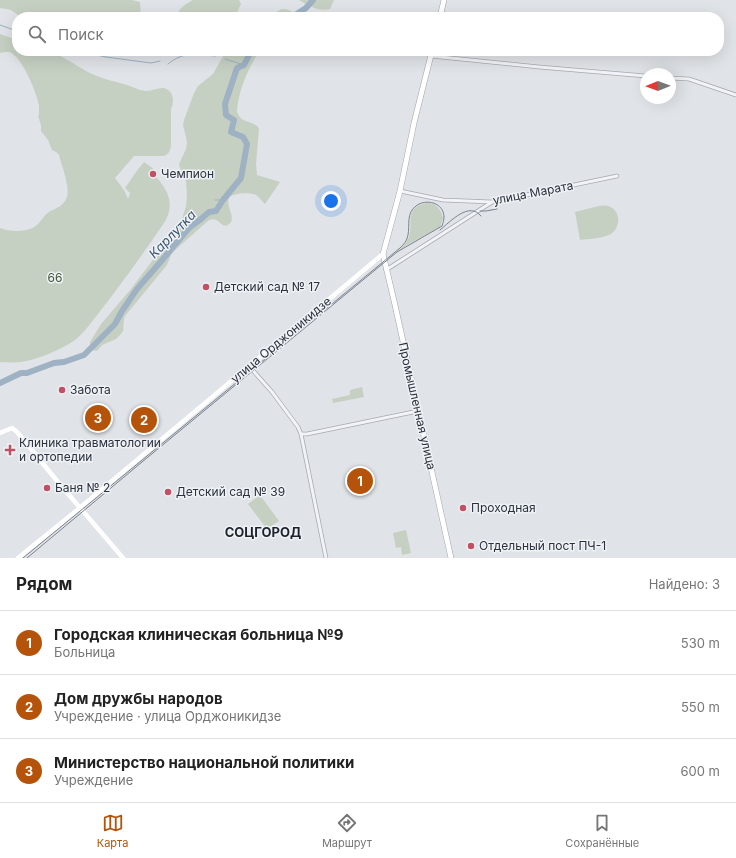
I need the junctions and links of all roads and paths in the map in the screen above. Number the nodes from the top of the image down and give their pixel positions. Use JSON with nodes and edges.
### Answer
{"nodes":[{"id":1,"x":444,"y":0,"type":"edge"},
{"id":2,"x":441,"y":12,"type":"edge"},
{"id":3,"x":431,"y":56,"type":"edge"},
{"id":4,"x":448,"y":56,"type":"edge"},
{"id":5,"x":640,"y":75,"type":"edge"},
{"id":6,"x":676,"y":78,"type":"edge"},
{"id":7,"x":736,"y":95,"type":"edge"},
{"id":8,"x":617,"y":176,"type":"dead end"},
{"id":9,"x":400,"y":191,"type":"junction"},
{"id":10,"x":492,"y":202,"type":"junction"},
{"id":11,"x":383,"y":254,"type":"junction"},
{"id":12,"x":386,"y":270,"type":"junction"},
{"id":13,"x":249,"y":366,"type":"junction"},
{"id":14,"x":418,"y":411,"type":"junction"},
{"id":15,"x":0,"y":433,"type":"edge"},
{"id":16,"x":301,"y":434,"type":"junction"},
{"id":17,"x":79,"y":507,"type":"junction"},
{"id":18,"x":18,"y":558,"type":"edge"},
{"id":19,"x":123,"y":558,"type":"edge"},
{"id":20,"x":326,"y":558,"type":"edge"},
{"id":21,"x":451,"y":558,"type":"edge"}],
"edges":[{"from":1,"to":2,"type":"main road"},
{"from":3,"to":9,"type":"main road"},
{"from":4,"to":5,"type":"street"},
{"from":6,"to":7,"type":"street"},
{"from":8,"to":10,"type":"street","name":"улица Марата"},
{"from":9,"to":10,"type":"street","name":"улица Марата"},
{"from":9,"to":11,"type":"main road"},
{"from":10,"to":12,"type":"street"},
{"from":11,"to":12,"type":"main road","name":"Промышленная улица"},
{"from":11,"to":13,"type":"main road","name":"улица Орджоникидзе"},
{"from":12,"to":14,"type":"main road","name":"Промышленная улица"},
{"from":13,"to":16,"type":"street"},
{"from":13,"to":17,"type":"main road","name":"улица Орджоникидзе"},
{"from":14,"to":16,"type":"street"},
{"from":14,"to":21,"type":"main road","name":"Промышленная улица"},
{"from":15,"to":17,"type":"main road"},
{"from":16,"to":20,"type":"street"},
{"from":17,"to":18,"type":"main road","name":"улица Орджоникидзе"},
{"from":17,"to":19,"type":"main road"}]}
